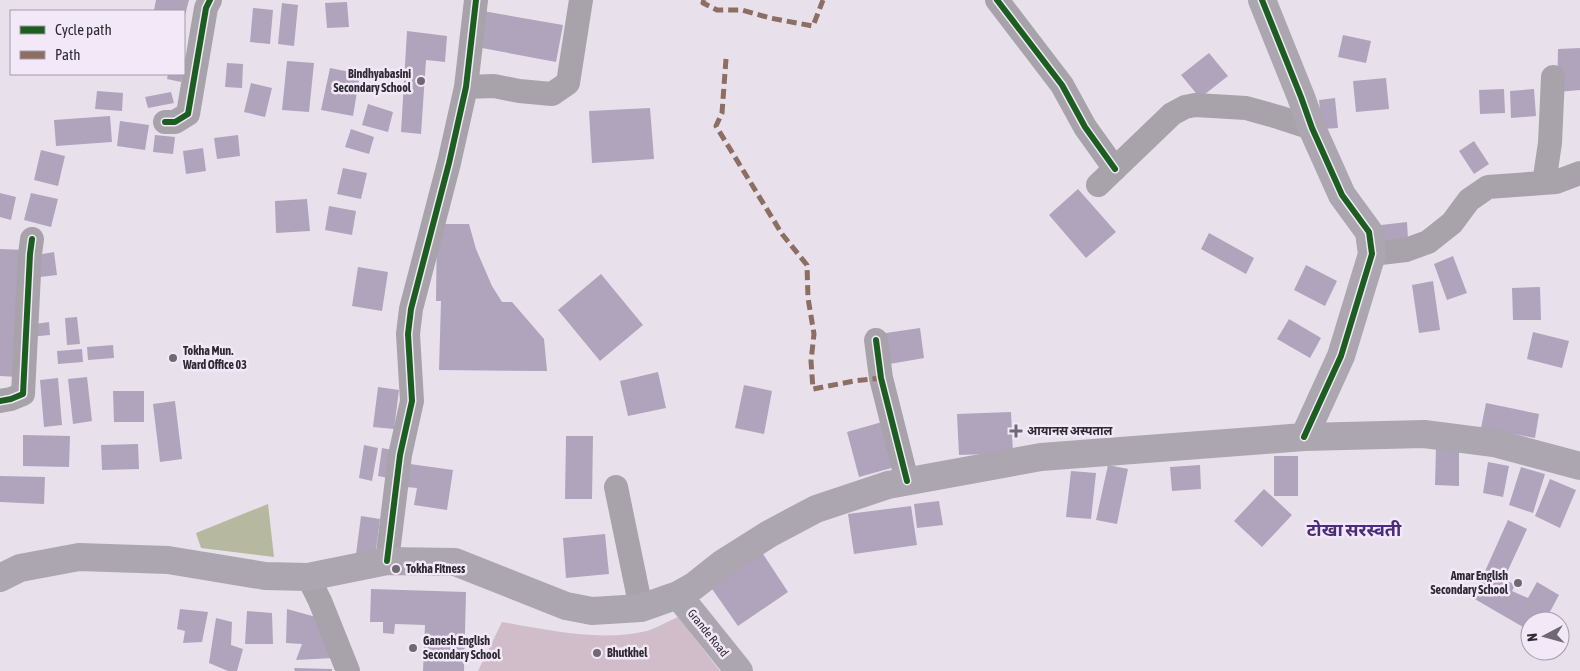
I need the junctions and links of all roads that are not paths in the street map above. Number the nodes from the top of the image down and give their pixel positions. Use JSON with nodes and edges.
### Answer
{"nodes":[{"id":1,"x":210,"y":0,"type":"edge"},
{"id":2,"x":476,"y":0,"type":"edge"},
{"id":3,"x":581,"y":0,"type":"edge"},
{"id":4,"x":997,"y":0,"type":"edge"},
{"id":5,"x":1262,"y":0,"type":"edge"},
{"id":6,"x":1554,"y":77,"type":"dead end"},
{"id":7,"x":466,"y":86,"type":"junction"},
{"id":8,"x":165,"y":122,"type":"dead end"},
{"id":9,"x":1312,"y":128,"type":"junction"},
{"id":10,"x":1115,"y":169,"type":"junction"},
{"id":11,"x":1580,"y":173,"type":"edge"},
{"id":12,"x":1544,"y":182,"type":"junction"},
{"id":13,"x":1098,"y":185,"type":"dead end"},
{"id":14,"x":32,"y":238,"type":"dead end"},
{"id":15,"x":1372,"y":254,"type":"junction"},
{"id":16,"x":876,"y":340,"type":"dead end"},
{"id":17,"x":0,"y":401,"type":"edge"},
{"id":18,"x":1304,"y":437,"type":"junction"},
{"id":19,"x":1580,"y":466,"type":"edge"},
{"id":20,"x":907,"y":481,"type":"junction"},
{"id":21,"x":616,"y":487,"type":"dead end"},
{"id":22,"x":387,"y":561,"type":"junction"},
{"id":23,"x":308,"y":577,"type":"junction"},
{"id":24,"x":0,"y":578,"type":"edge"},
{"id":25,"x":678,"y":595,"type":"junction"},
{"id":26,"x":641,"y":608,"type":"junction"},
{"id":27,"x":348,"y":671,"type":"edge"},
{"id":28,"x":738,"y":671,"type":"edge"}],
"edges":[{"from":1,"to":8,"type":"street"},
{"from":2,"to":7,"type":"street"},
{"from":3,"to":7,"type":"street"},
{"from":4,"to":10,"type":"street"},
{"from":5,"to":9,"type":"main road"},
{"from":6,"to":12,"type":"street"},
{"from":7,"to":22,"type":"street"},
{"from":9,"to":10,"type":"street"},
{"from":9,"to":15,"type":"main road"},
{"from":10,"to":13,"type":"street"},
{"from":11,"to":12,"type":"street"},
{"from":12,"to":15,"type":"street"},
{"from":14,"to":17,"type":"street"},
{"from":15,"to":18,"type":"main road"},
{"from":16,"to":20,"type":"street"},
{"from":18,"to":19,"type":"main road"},
{"from":18,"to":20,"type":"main road"},
{"from":20,"to":25,"type":"main road"},
{"from":21,"to":26,"type":"street"},
{"from":22,"to":23,"type":"main road"},
{"from":22,"to":26,"type":"main road"},
{"from":23,"to":24,"type":"main road"},
{"from":23,"to":27,"type":"street"},
{"from":25,"to":26,"type":"main road"},
{"from":25,"to":28,"type":"main road","name":"Grande Road"}]}
